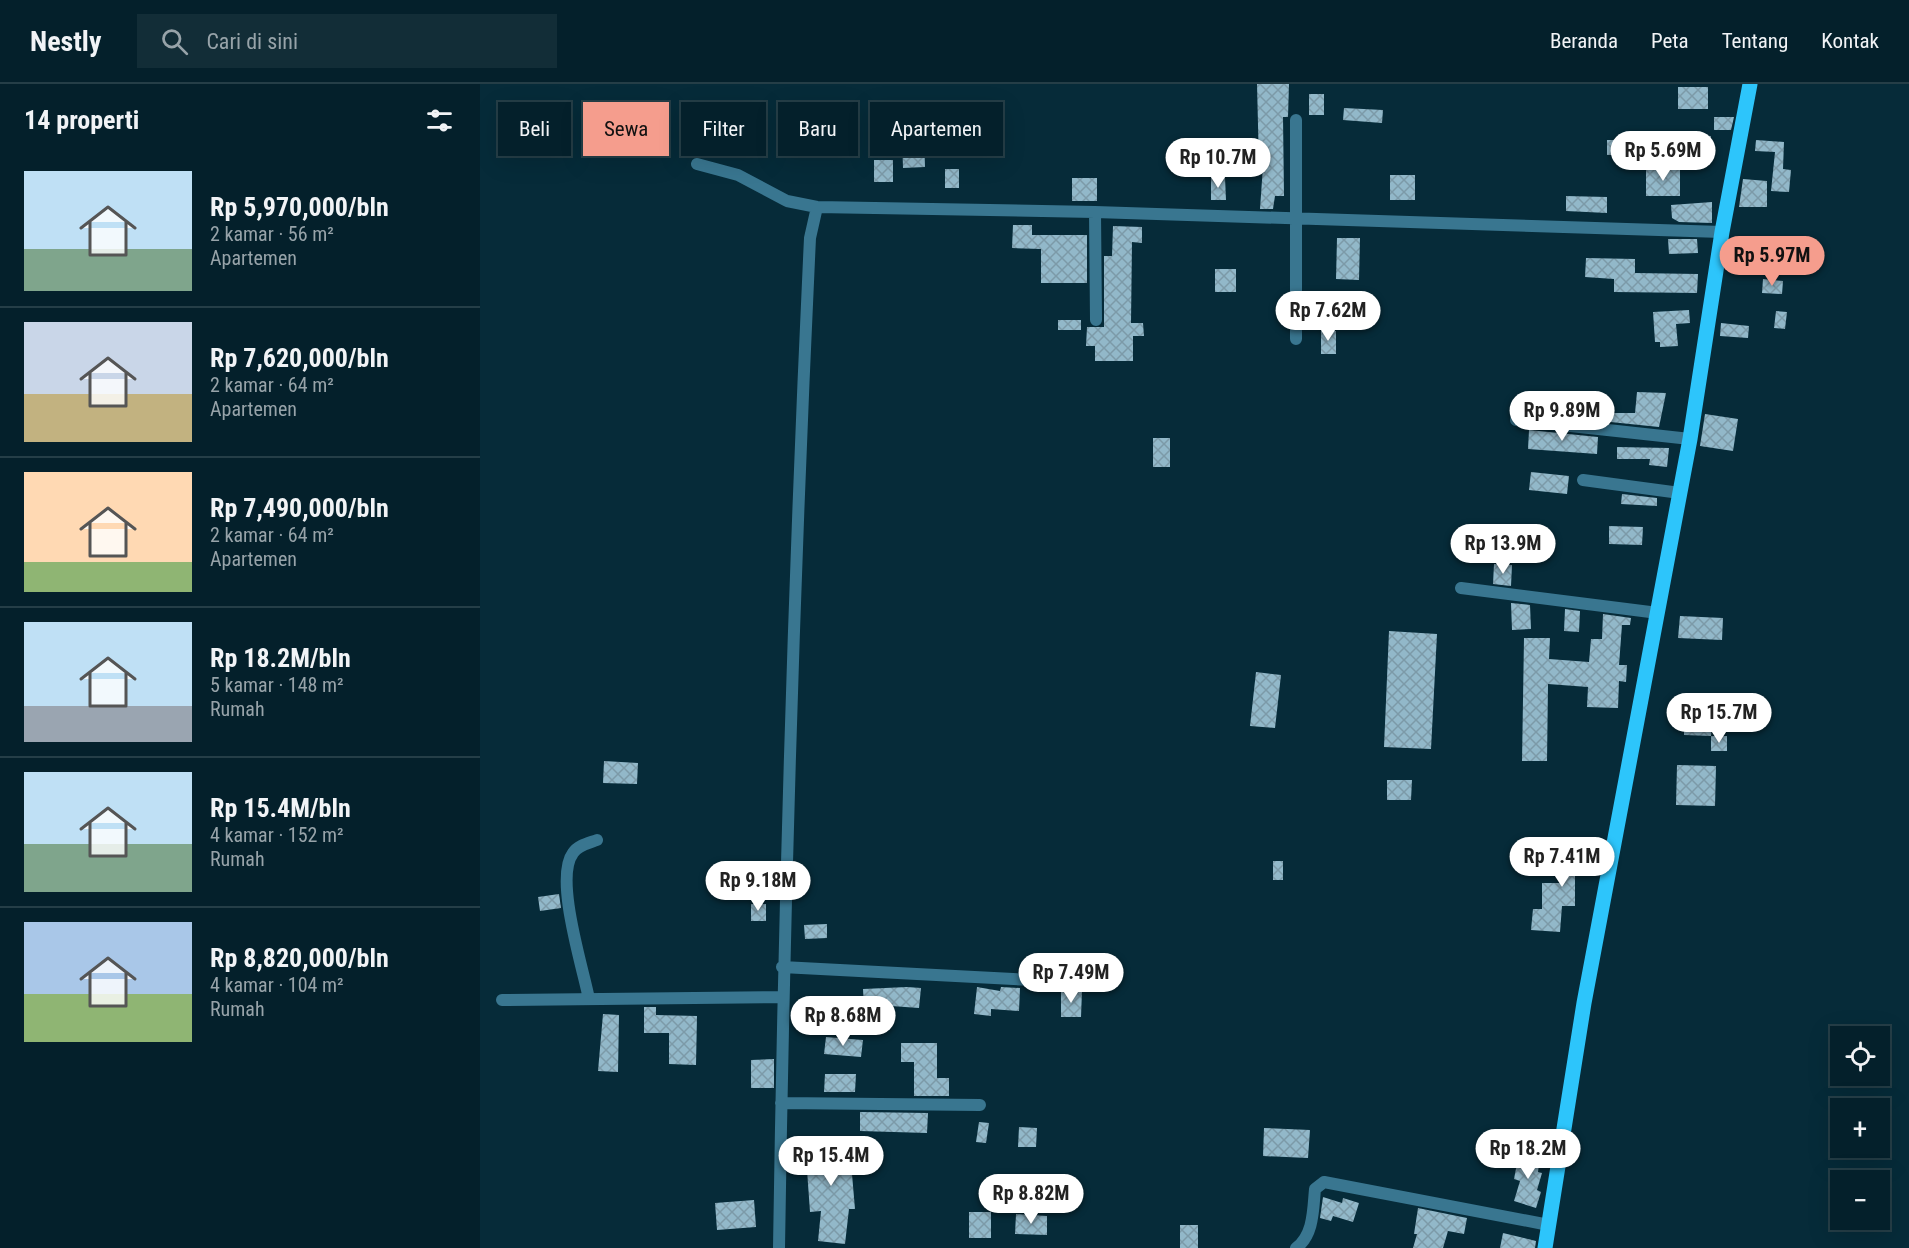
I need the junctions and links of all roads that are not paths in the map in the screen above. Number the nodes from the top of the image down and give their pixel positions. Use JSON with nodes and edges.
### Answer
{"nodes":[{"id":1,"x":1750,"y":84,"type":"edge"},
{"id":2,"x":1296,"y":120,"type":"dead end"},
{"id":3,"x":697,"y":164,"type":"dead end"},
{"id":4,"x":817,"y":207,"type":"junction"},
{"id":5,"x":1095,"y":212,"type":"junction"},
{"id":6,"x":1296,"y":219,"type":"junction"},
{"id":7,"x":1722,"y":232,"type":"junction"},
{"id":8,"x":1096,"y":320,"type":"dead end"},
{"id":9,"x":1296,"y":339,"type":"dead end"},
{"id":10,"x":1516,"y":420,"type":"dead end"},
{"id":11,"x":1690,"y":439,"type":"junction"},
{"id":12,"x":1583,"y":480,"type":"dead end"},
{"id":13,"x":1680,"y":493,"type":"junction"},
{"id":14,"x":1461,"y":588,"type":"dead end"},
{"id":15,"x":1658,"y":613,"type":"junction"},
{"id":16,"x":597,"y":840,"type":"dead end"},
{"id":17,"x":782,"y":967,"type":"junction"},
{"id":18,"x":1070,"y":982,"type":"dead end"},
{"id":19,"x":782,"y":997,"type":"junction"},
{"id":20,"x":590,"y":999,"type":"junction"},
{"id":21,"x":502,"y":1000,"type":"dead end"},
{"id":22,"x":781,"y":1103,"type":"junction"},
{"id":23,"x":980,"y":1105,"type":"dead end"},
{"id":24,"x":1549,"y":1225,"type":"junction"},
{"id":25,"x":779,"y":1248,"type":"edge"},
{"id":26,"x":1296,"y":1248,"type":"edge"},
{"id":27,"x":1545,"y":1248,"type":"edge"}],
"edges":[{"from":1,"to":7,"type":"main road"},
{"from":2,"to":6,"type":"street"},
{"from":3,"to":4,"type":"street"},
{"from":4,"to":5,"type":"street"},
{"from":4,"to":17,"type":"street"},
{"from":5,"to":6,"type":"street"},
{"from":5,"to":8,"type":"street"},
{"from":6,"to":7,"type":"street"},
{"from":6,"to":9,"type":"street"},
{"from":7,"to":11,"type":"main road"},
{"from":10,"to":11,"type":"street"},
{"from":11,"to":13,"type":"main road"},
{"from":12,"to":13,"type":"street"},
{"from":13,"to":15,"type":"main road"},
{"from":14,"to":15,"type":"street"},
{"from":15,"to":24,"type":"main road"},
{"from":16,"to":20,"type":"street"},
{"from":17,"to":18,"type":"street"},
{"from":17,"to":19,"type":"street"},
{"from":19,"to":20,"type":"street"},
{"from":19,"to":22,"type":"street"},
{"from":20,"to":21,"type":"street"},
{"from":22,"to":23,"type":"street"},
{"from":22,"to":25,"type":"street"},
{"from":24,"to":26,"type":"street"},
{"from":24,"to":27,"type":"main road"}]}
